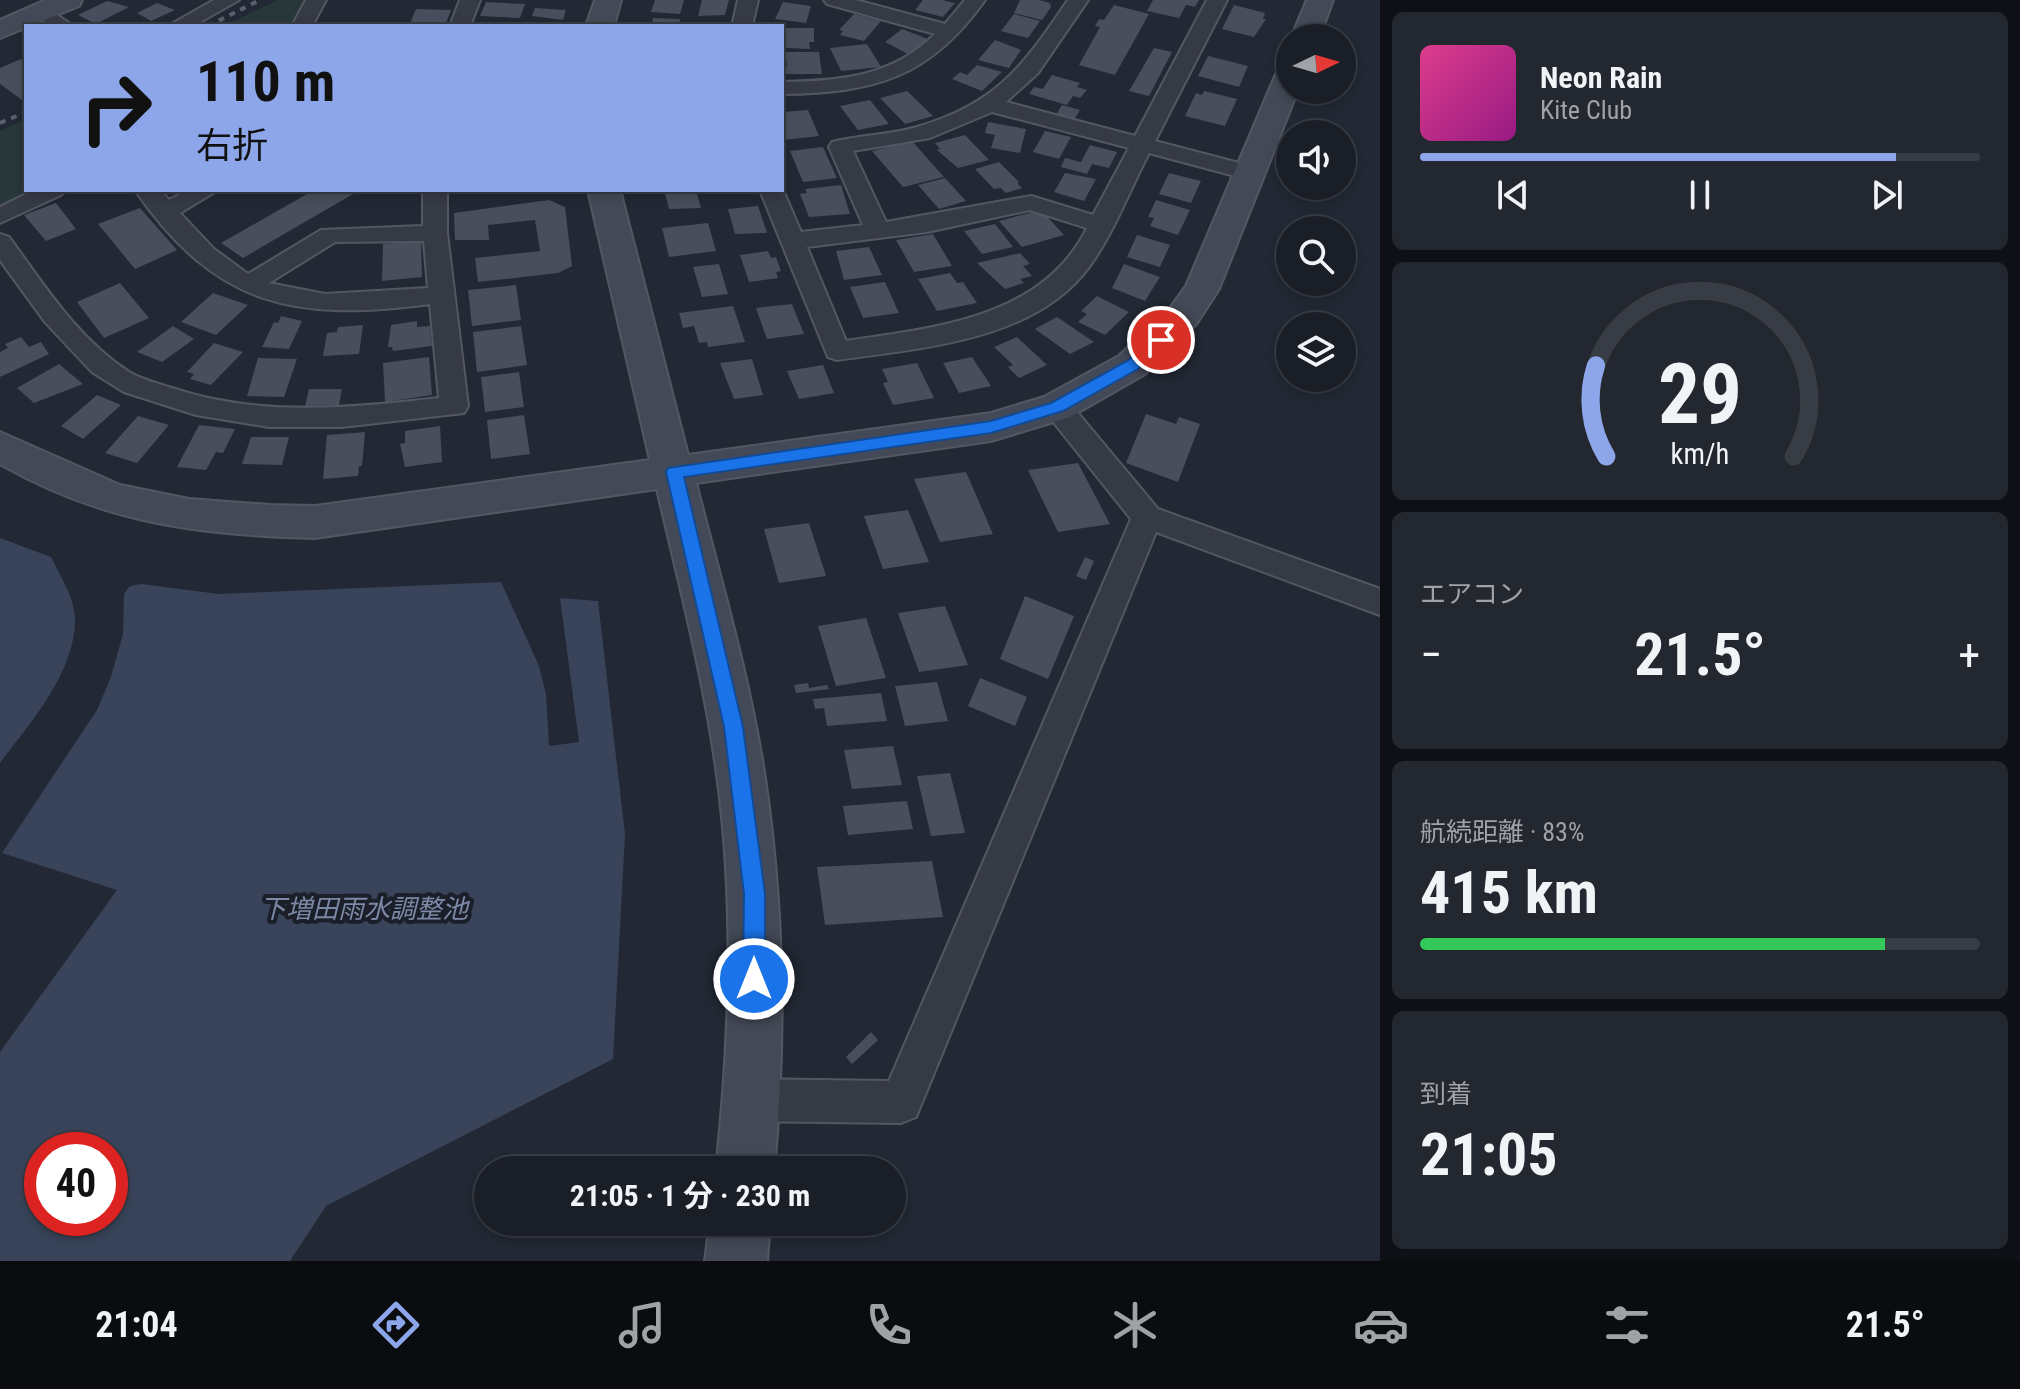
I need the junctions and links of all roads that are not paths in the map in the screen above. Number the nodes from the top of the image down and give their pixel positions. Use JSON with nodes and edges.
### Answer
{"nodes":[{"id":1,"x":229,"y":0,"type":"edge"},
{"id":2,"x":316,"y":0,"type":"edge"},
{"id":3,"x":470,"y":0,"type":"edge"},
{"id":4,"x":608,"y":0,"type":"edge"},
{"id":5,"x":748,"y":0,"type":"edge"},
{"id":6,"x":834,"y":0,"type":"edge"},
{"id":7,"x":975,"y":0,"type":"edge"},
{"id":8,"x":1078,"y":0,"type":"edge"},
{"id":9,"x":1217,"y":0,"type":"edge"},
{"id":10,"x":1320,"y":0,"type":"edge"},
{"id":11,"x":58,"y":13,"type":"edge"},
{"id":12,"x":182,"y":24,"type":"edge"},
{"id":13,"x":303,"y":24,"type":"edge"},
{"id":14,"x":461,"y":24,"type":"edge"},
{"id":15,"x":601,"y":24,"type":"edge"},
{"id":16,"x":742,"y":24,"type":"edge"},
{"id":17,"x":1311,"y":24,"type":"edge"},
{"id":18,"x":0,"y":30,"type":"edge"},
{"id":19,"x":951,"y":32,"type":"junction"},
{"id":20,"x":784,"y":88,"type":"edge"},
{"id":21,"x":1278,"y":104,"type":"edge"},
{"id":22,"x":990,"y":105,"type":"junction"},
{"id":23,"x":1144,"y":146,"type":"junction"},
{"id":24,"x":1250,"y":173,"type":"junction"},
{"id":25,"x":49,"y":192,"type":"edge"},
{"id":26,"x":149,"y":192,"type":"edge"},
{"id":27,"x":202,"y":192,"type":"edge"},
{"id":28,"x":435,"y":192,"type":"edge"},
{"id":29,"x":604,"y":192,"type":"edge"},
{"id":30,"x":773,"y":192,"type":"edge"},
{"id":31,"x":166,"y":211,"type":"junction"},
{"id":32,"x":0,"y":216,"type":"edge"},
{"id":33,"x":1101,"y":225,"type":"junction"},
{"id":34,"x":878,"y":231,"type":"junction"},
{"id":35,"x":435,"y":233,"type":"junction"},
{"id":36,"x":793,"y":241,"type":"junction"},
{"id":37,"x":0,"y":242,"type":"edge"},
{"id":38,"x":248,"y":285,"type":"junction"},
{"id":39,"x":444,"y":294,"type":"junction"},
{"id":40,"x":1057,"y":407,"type":"junction"},
{"id":41,"x":0,"y":446,"type":"edge"},
{"id":42,"x":674,"y":472,"type":"junction"},
{"id":43,"x":1147,"y":517,"type":"junction"},
{"id":44,"x":1380,"y":602,"type":"edge"},
{"id":45,"x":752,"y":1100,"type":"junction"},
{"id":46,"x":746,"y":1156,"type":"edge"},
{"id":47,"x":739,"y":1236,"type":"edge"},
{"id":48,"x":736,"y":1261,"type":"edge"}],
"edges":[{"from":1,"to":12,"type":"street"},
{"from":2,"to":13,"type":"street"},
{"from":3,"to":14,"type":"street"},
{"from":4,"to":15,"type":"street"},
{"from":5,"to":16,"type":"street"},
{"from":6,"to":19,"type":"street"},
{"from":7,"to":19,"type":"street"},
{"from":8,"to":22,"type":"street"},
{"from":9,"to":23,"type":"street"},
{"from":10,"to":17,"type":"street"},
{"from":11,"to":18,"type":"street"},
{"from":19,"to":20,"type":"street"},
{"from":21,"to":24,"type":"street"},
{"from":22,"to":23,"type":"street"},
{"from":22,"to":34,"type":"street"},
{"from":23,"to":24,"type":"street"},
{"from":23,"to":33,"type":"street"},
{"from":24,"to":40,"type":"street"},
{"from":25,"to":32,"type":"street"},
{"from":26,"to":31,"type":"street"},
{"from":27,"to":31,"type":"street"},
{"from":28,"to":35,"type":"street"},
{"from":29,"to":42,"type":"street"},
{"from":30,"to":36,"type":"street"},
{"from":31,"to":38,"type":"street"},
{"from":33,"to":34,"type":"street"},
{"from":33,"to":36,"type":"street"},
{"from":34,"to":36,"type":"street"},
{"from":35,"to":38,"type":"street"},
{"from":35,"to":39,"type":"street"},
{"from":37,"to":39,"type":"street"},
{"from":38,"to":39,"type":"street"},
{"from":40,"to":42,"type":"street"},
{"from":40,"to":43,"type":"street"},
{"from":41,"to":42,"type":"street"},
{"from":42,"to":45,"type":"street"},
{"from":43,"to":44,"type":"street"},
{"from":43,"to":45,"type":"street"},
{"from":45,"to":46,"type":"street"},
{"from":47,"to":48,"type":"street"}]}
